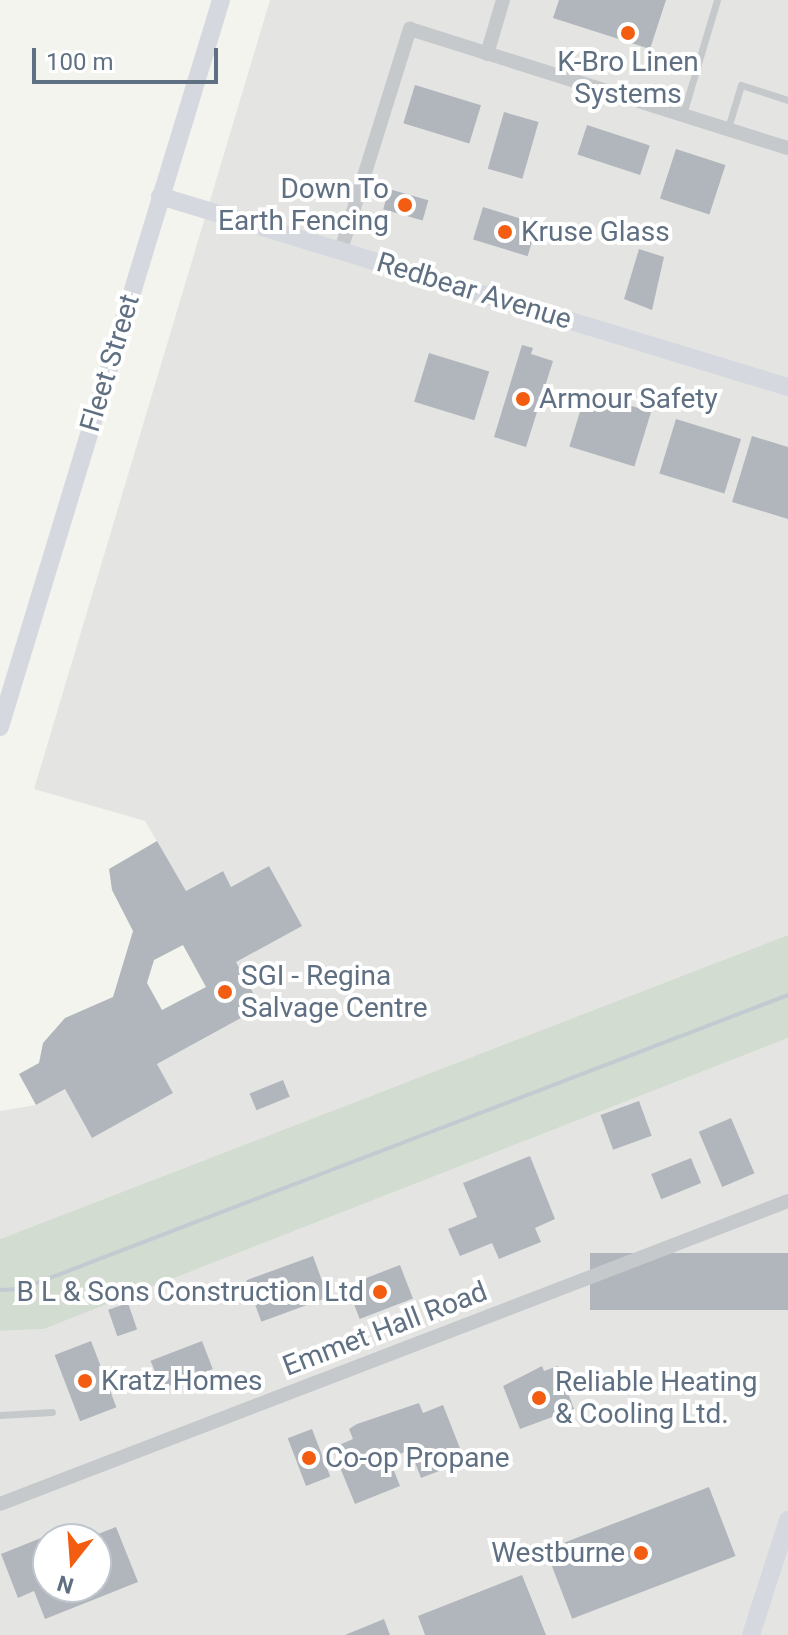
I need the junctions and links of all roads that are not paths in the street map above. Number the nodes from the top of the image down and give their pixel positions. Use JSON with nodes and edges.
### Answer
{"nodes":[{"id":1,"x":221,"y":0,"type":"edge"},
{"id":2,"x":503,"y":0,"type":"edge"},
{"id":3,"x":717,"y":0,"type":"edge"},
{"id":4,"x":487,"y":54,"type":"junction"},
{"id":5,"x":788,"y":100,"type":"edge"},
{"id":6,"x":683,"y":114,"type":"junction"},
{"id":7,"x":728,"y":128,"type":"junction"},
{"id":8,"x":788,"y":148,"type":"edge"},
{"id":9,"x":160,"y":196,"type":"junction"},
{"id":10,"x":341,"y":250,"type":"junction"},
{"id":11,"x":788,"y":387,"type":"edge"},
{"id":12,"x":0,"y":727,"type":"edge"},
{"id":13,"x":788,"y":1201,"type":"edge"},
{"id":14,"x":52,"y":1412,"type":"dead end"},
{"id":15,"x":0,"y":1415,"type":"edge"},
{"id":16,"x":0,"y":1504,"type":"edge"},
{"id":17,"x":788,"y":1520,"type":"edge"},
{"id":18,"x":751,"y":1635,"type":"edge"}],
"edges":[{"from":1,"to":9,"type":"street","name":"Fleet Street"},
{"from":2,"to":4,"type":"street"},
{"from":3,"to":6,"type":"lane"},
{"from":4,"to":6,"type":"street"},
{"from":4,"to":10,"type":"street"},
{"from":5,"to":7,"type":"lane"},
{"from":6,"to":7,"type":"street"},
{"from":7,"to":8,"type":"street"},
{"from":9,"to":10,"type":"street","name":"Redbear Avenue"},
{"from":9,"to":12,"type":"street","name":"Fleet Street"},
{"from":10,"to":11,"type":"street","name":"Redbear Avenue"},
{"from":13,"to":16,"type":"street","name":"Emmet Hall Road"},
{"from":14,"to":15,"type":"lane"},
{"from":17,"to":18,"type":"street"}]}
